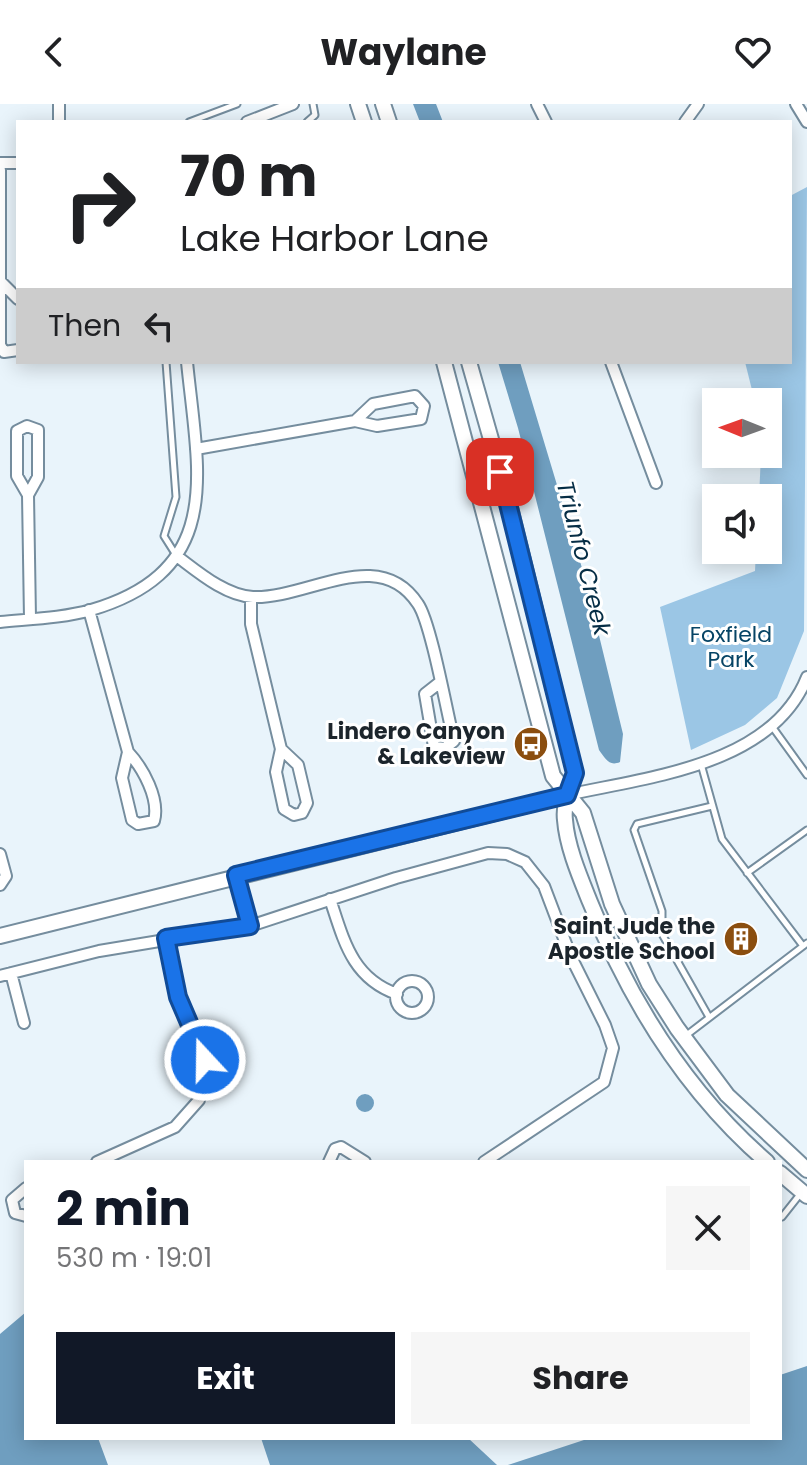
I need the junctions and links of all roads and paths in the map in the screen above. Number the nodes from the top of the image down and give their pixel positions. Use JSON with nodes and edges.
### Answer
{"nodes":[{"id":1,"x":237,"y":104,"type":"edge"},
{"id":2,"x":293,"y":104,"type":"edge"},
{"id":3,"x":796,"y":104,"type":"edge"},
{"id":4,"x":194,"y":120,"type":"edge"},
{"id":5,"x":252,"y":120,"type":"edge"},
{"id":6,"x":807,"y":122,"type":"edge"},
{"id":7,"x":0,"y":170,"type":"edge"},
{"id":8,"x":1,"y":282,"type":"edge"},
{"id":9,"x":16,"y":297,"type":"edge"},
{"id":10,"x":16,"y":350,"type":"edge"},
{"id":11,"x":166,"y":364,"type":"edge"},
{"id":12,"x":187,"y":364,"type":"edge"},
{"id":13,"x":445,"y":364,"type":"edge"},
{"id":14,"x":470,"y":364,"type":"edge"},
{"id":15,"x":612,"y":364,"type":"edge"},
{"id":16,"x":355,"y":421,"type":"junction"},
{"id":17,"x":196,"y":449,"type":"junction"},
{"id":18,"x":656,"y":483,"type":"dead end"},
{"id":19,"x":28,"y":495,"type":"junction"},
{"id":20,"x":178,"y":557,"type":"junction"},
{"id":21,"x":251,"y":597,"type":"junction"},
{"id":22,"x":89,"y":610,"type":"junction"},
{"id":23,"x":30,"y":618,"type":"junction"},
{"id":24,"x":0,"y":622,"type":"edge"},
{"id":25,"x":439,"y":683,"type":"junction"},
{"id":26,"x":806,"y":683,"type":"edge"},
{"id":27,"x":770,"y":724,"type":"junction"},
{"id":28,"x":281,"y":749,"type":"junction"},
{"id":29,"x":128,"y":752,"type":"junction"},
{"id":30,"x":701,"y":763,"type":"junction"},
{"id":31,"x":807,"y":775,"type":"edge"},
{"id":32,"x":567,"y":795,"type":"junction"},
{"id":33,"x":712,"y":806,"type":"junction"},
{"id":34,"x":807,"y":830,"type":"edge"},
{"id":35,"x":0,"y":854,"type":"edge"},
{"id":36,"x":747,"y":873,"type":"junction"},
{"id":37,"x":236,"y":875,"type":"junction"},
{"id":38,"x":0,"y":885,"type":"edge"},
{"id":39,"x":330,"y":899,"type":"junction"},
{"id":40,"x":250,"y":926,"type":"junction"},
{"id":41,"x":0,"y":936,"type":"edge"},
{"id":42,"x":166,"y":938,"type":"junction"},
{"id":43,"x":805,"y":945,"type":"edge"},
{"id":44,"x":6,"y":975,"type":"edge"},
{"id":45,"x":397,"y":994,"type":"dead end"},
{"id":46,"x":709,"y":1017,"type":"junction"},
{"id":47,"x":24,"y":1023,"type":"dead end"},
{"id":48,"x":683,"y":1037,"type":"junction"},
{"id":49,"x":101,"y":1160,"type":"edge"},
{"id":50,"x":330,"y":1160,"type":"edge"},
{"id":51,"x":362,"y":1160,"type":"edge"},
{"id":52,"x":487,"y":1160,"type":"edge"},
{"id":53,"x":765,"y":1160,"type":"edge"},
{"id":54,"x":807,"y":1170,"type":"edge"},
{"id":55,"x":782,"y":1174,"type":"edge"},
{"id":56,"x":24,"y":1190,"type":"edge"},
{"id":57,"x":805,"y":1191,"type":"edge"},
{"id":58,"x":24,"y":1215,"type":"edge"},
{"id":59,"x":782,"y":1217,"type":"edge"}],
"edges":[{"from":1,"to":4,"type":"lane"},
{"from":2,"to":5,"type":"street"},
{"from":3,"to":6,"type":"street"},
{"from":7,"to":8,"type":"street"},
{"from":8,"to":9,"type":"street"},
{"from":8,"to":10,"type":"street"},
{"from":11,"to":20,"type":"lane"},
{"from":12,"to":17,"type":"street"},
{"from":13,"to":32,"type":"street"},
{"from":14,"to":32,"type":"street"},
{"from":15,"to":18,"type":"street"},
{"from":16,"to":16,"type":"street"},
{"from":16,"to":17,"type":"street"},
{"from":17,"to":20,"type":"street"},
{"from":19,"to":19,"type":"street"},
{"from":19,"to":23,"type":"street"},
{"from":20,"to":21,"type":"street"},
{"from":20,"to":22,"type":"street"},
{"from":21,"to":25,"type":"street"},
{"from":21,"to":28,"type":"street"},
{"from":22,"to":23,"type":"street"},
{"from":22,"to":29,"type":"street"},
{"from":23,"to":24,"type":"street"},
{"from":25,"to":25,"type":"street"},
{"from":26,"to":27,"type":"street"},
{"from":27,"to":30,"type":"street"},
{"from":27,"to":31,"type":"lane"},
{"from":28,"to":28,"type":"street"},
{"from":29,"to":29,"type":"street"},
{"from":30,"to":32,"type":"street"},
{"from":30,"to":33,"type":"lane"},
{"from":32,"to":37,"type":"street"},
{"from":32,"to":48,"type":"street"},
{"from":32,"to":53,"type":"street"},
{"from":33,"to":36,"type":"lane"},
{"from":33,"to":46,"type":"lane"},
{"from":34,"to":36,"type":"lane"},
{"from":35,"to":38,"type":"street"},
{"from":36,"to":43,"type":"lane"},
{"from":37,"to":40,"type":"street"},
{"from":37,"to":41,"type":"street"},
{"from":39,"to":40,"type":"street"},
{"from":39,"to":45,"type":"street"},
{"from":39,"to":52,"type":"street"},
{"from":40,"to":42,"type":"street"},
{"from":42,"to":44,"type":"street"},
{"from":42,"to":49,"type":"street"},
{"from":43,"to":46,"type":"lane"},
{"from":44,"to":47,"type":"street"},
{"from":46,"to":48,"type":"lane"},
{"from":48,"to":54,"type":"street"},
{"from":50,"to":51,"type":"street"},
{"from":55,"to":57,"type":"street"},
{"from":56,"to":58,"type":"street"},
{"from":57,"to":59,"type":"lane"}]}
